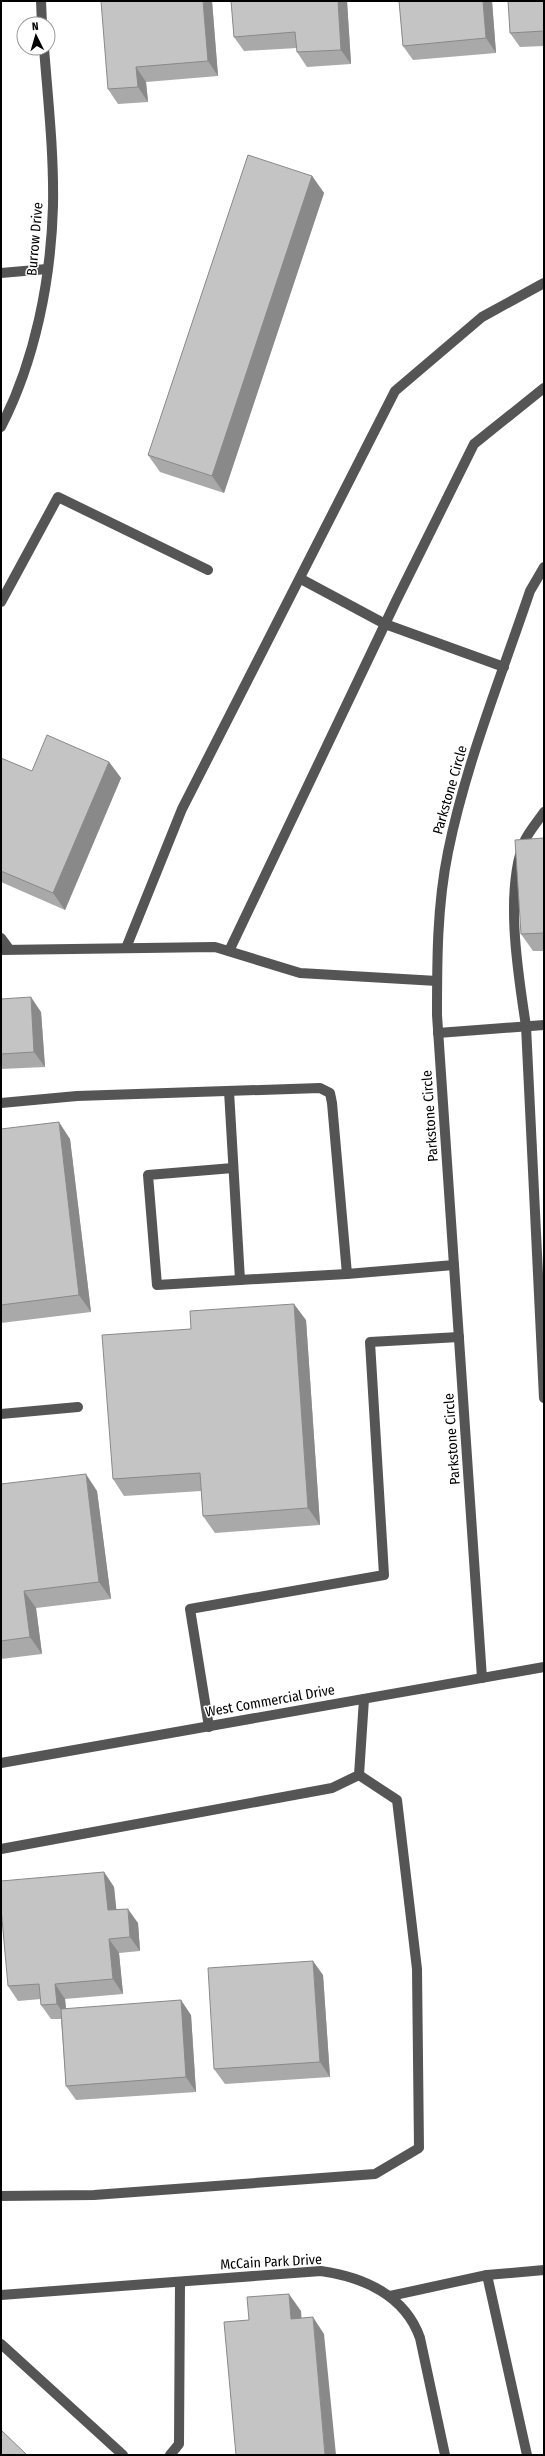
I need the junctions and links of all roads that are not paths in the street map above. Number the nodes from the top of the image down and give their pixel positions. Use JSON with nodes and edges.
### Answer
{"nodes":[{"id":1,"x":41,"y":1,"type":"edge"},
{"id":2,"x":42,"y":16,"type":"edge"},
{"id":3,"x":44,"y":56,"type":"edge"},
{"id":4,"x":47,"y":269,"type":"junction"},
{"id":5,"x":1,"y":273,"type":"edge"},
{"id":6,"x":544,"y":283,"type":"edge"},
{"id":7,"x":544,"y":388,"type":"edge"},
{"id":8,"x":1,"y":427,"type":"edge"},
{"id":9,"x":544,"y":567,"type":"edge"},
{"id":10,"x":208,"y":570,"type":"dead end"},
{"id":11,"x":301,"y":579,"type":"junction"},
{"id":12,"x":1,"y":602,"type":"edge"},
{"id":13,"x":385,"y":624,"type":"junction"},
{"id":14,"x":504,"y":667,"type":"junction"},
{"id":15,"x":544,"y":812,"type":"edge"},
{"id":16,"x":1,"y":938,"type":"edge"},
{"id":17,"x":126,"y":948,"type":"junction"},
{"id":18,"x":5,"y":949,"type":"edge"},
{"id":19,"x":229,"y":951,"type":"junction"},
{"id":20,"x":437,"y":981,"type":"junction"},
{"id":21,"x":544,"y":1025,"type":"edge"},
{"id":22,"x":526,"y":1026,"type":"junction"},
{"id":23,"x":438,"y":1033,"type":"junction"},
{"id":24,"x":229,"y":1091,"type":"junction"},
{"id":25,"x":1,"y":1102,"type":"edge"},
{"id":26,"x":233,"y":1168,"type":"junction"},
{"id":27,"x":454,"y":1266,"type":"junction"},
{"id":28,"x":346,"y":1274,"type":"junction"},
{"id":29,"x":240,"y":1280,"type":"junction"},
{"id":30,"x":459,"y":1337,"type":"junction"},
{"id":31,"x":544,"y":1398,"type":"edge"},
{"id":32,"x":78,"y":1407,"type":"dead end"},
{"id":33,"x":1,"y":1414,"type":"edge"},
{"id":34,"x":544,"y":1667,"type":"edge"},
{"id":35,"x":482,"y":1678,"type":"junction"},
{"id":36,"x":364,"y":1699,"type":"junction"},
{"id":37,"x":209,"y":1726,"type":"junction"},
{"id":38,"x":1,"y":1763,"type":"edge"},
{"id":39,"x":359,"y":1775,"type":"junction"},
{"id":40,"x":1,"y":1849,"type":"edge"},
{"id":41,"x":1,"y":2196,"type":"edge"},
{"id":42,"x":544,"y":2270,"type":"edge"},
{"id":43,"x":487,"y":2275,"type":"junction"},
{"id":44,"x":180,"y":2282,"type":"junction"},
{"id":45,"x":1,"y":2295,"type":"edge"},
{"id":46,"x":390,"y":2296,"type":"junction"},
{"id":47,"x":1,"y":2344,"type":"edge"},
{"id":48,"x":123,"y":2455,"type":"edge"},
{"id":49,"x":170,"y":2455,"type":"edge"},
{"id":50,"x":446,"y":2455,"type":"edge"},
{"id":51,"x":527,"y":2455,"type":"edge"}],
"edges":[{"from":1,"to":2,"type":"street"},
{"from":3,"to":4,"type":"street","name":"Burrow Drive"},
{"from":4,"to":5,"type":"street"},
{"from":4,"to":8,"type":"street","name":"Burrow Drive"},
{"from":6,"to":11,"type":"street"},
{"from":7,"to":13,"type":"street"},
{"from":9,"to":14,"type":"street","name":"Parkstone Circle"},
{"from":10,"to":12,"type":"street"},
{"from":11,"to":13,"type":"street"},
{"from":11,"to":17,"type":"street"},
{"from":13,"to":14,"type":"street"},
{"from":13,"to":19,"type":"street"},
{"from":14,"to":20,"type":"street","name":"Parkstone Circle"},
{"from":15,"to":22,"type":"street"},
{"from":16,"to":18,"type":"street"},
{"from":17,"to":18,"type":"street"},
{"from":17,"to":19,"type":"street"},
{"from":19,"to":20,"type":"street"},
{"from":20,"to":23,"type":"street","name":"Parkstone Circle"},
{"from":21,"to":22,"type":"street"},
{"from":22,"to":23,"type":"street"},
{"from":22,"to":31,"type":"street"},
{"from":23,"to":27,"type":"street","name":"Parkstone Circle"},
{"from":24,"to":25,"type":"street"},
{"from":24,"to":26,"type":"street"},
{"from":24,"to":28,"type":"street"},
{"from":26,"to":29,"type":"street"},
{"from":26,"to":29,"type":"street"},
{"from":27,"to":28,"type":"street"},
{"from":27,"to":30,"type":"street","name":"Parkstone Circle"},
{"from":28,"to":29,"type":"street"},
{"from":30,"to":35,"type":"street","name":"Parkstone Circle"},
{"from":30,"to":37,"type":"street"},
{"from":32,"to":33,"type":"street"},
{"from":34,"to":35,"type":"street","name":"West Commercial Drive"},
{"from":35,"to":36,"type":"street","name":"West Commercial Drive"},
{"from":36,"to":37,"type":"street","name":"West Commercial Drive"},
{"from":36,"to":39,"type":"street"},
{"from":37,"to":38,"type":"street","name":"West Commercial Drive"},
{"from":39,"to":40,"type":"street"},
{"from":39,"to":41,"type":"street"},
{"from":42,"to":43,"type":"street"},
{"from":43,"to":46,"type":"street"},
{"from":43,"to":51,"type":"street"},
{"from":44,"to":45,"type":"street","name":"McCain Park Drive"},
{"from":44,"to":46,"type":"street","name":"McCain Park Drive"},
{"from":44,"to":49,"type":"street"},
{"from":46,"to":50,"type":"street","name":"McCain Park Drive"},
{"from":47,"to":48,"type":"street"}]}
